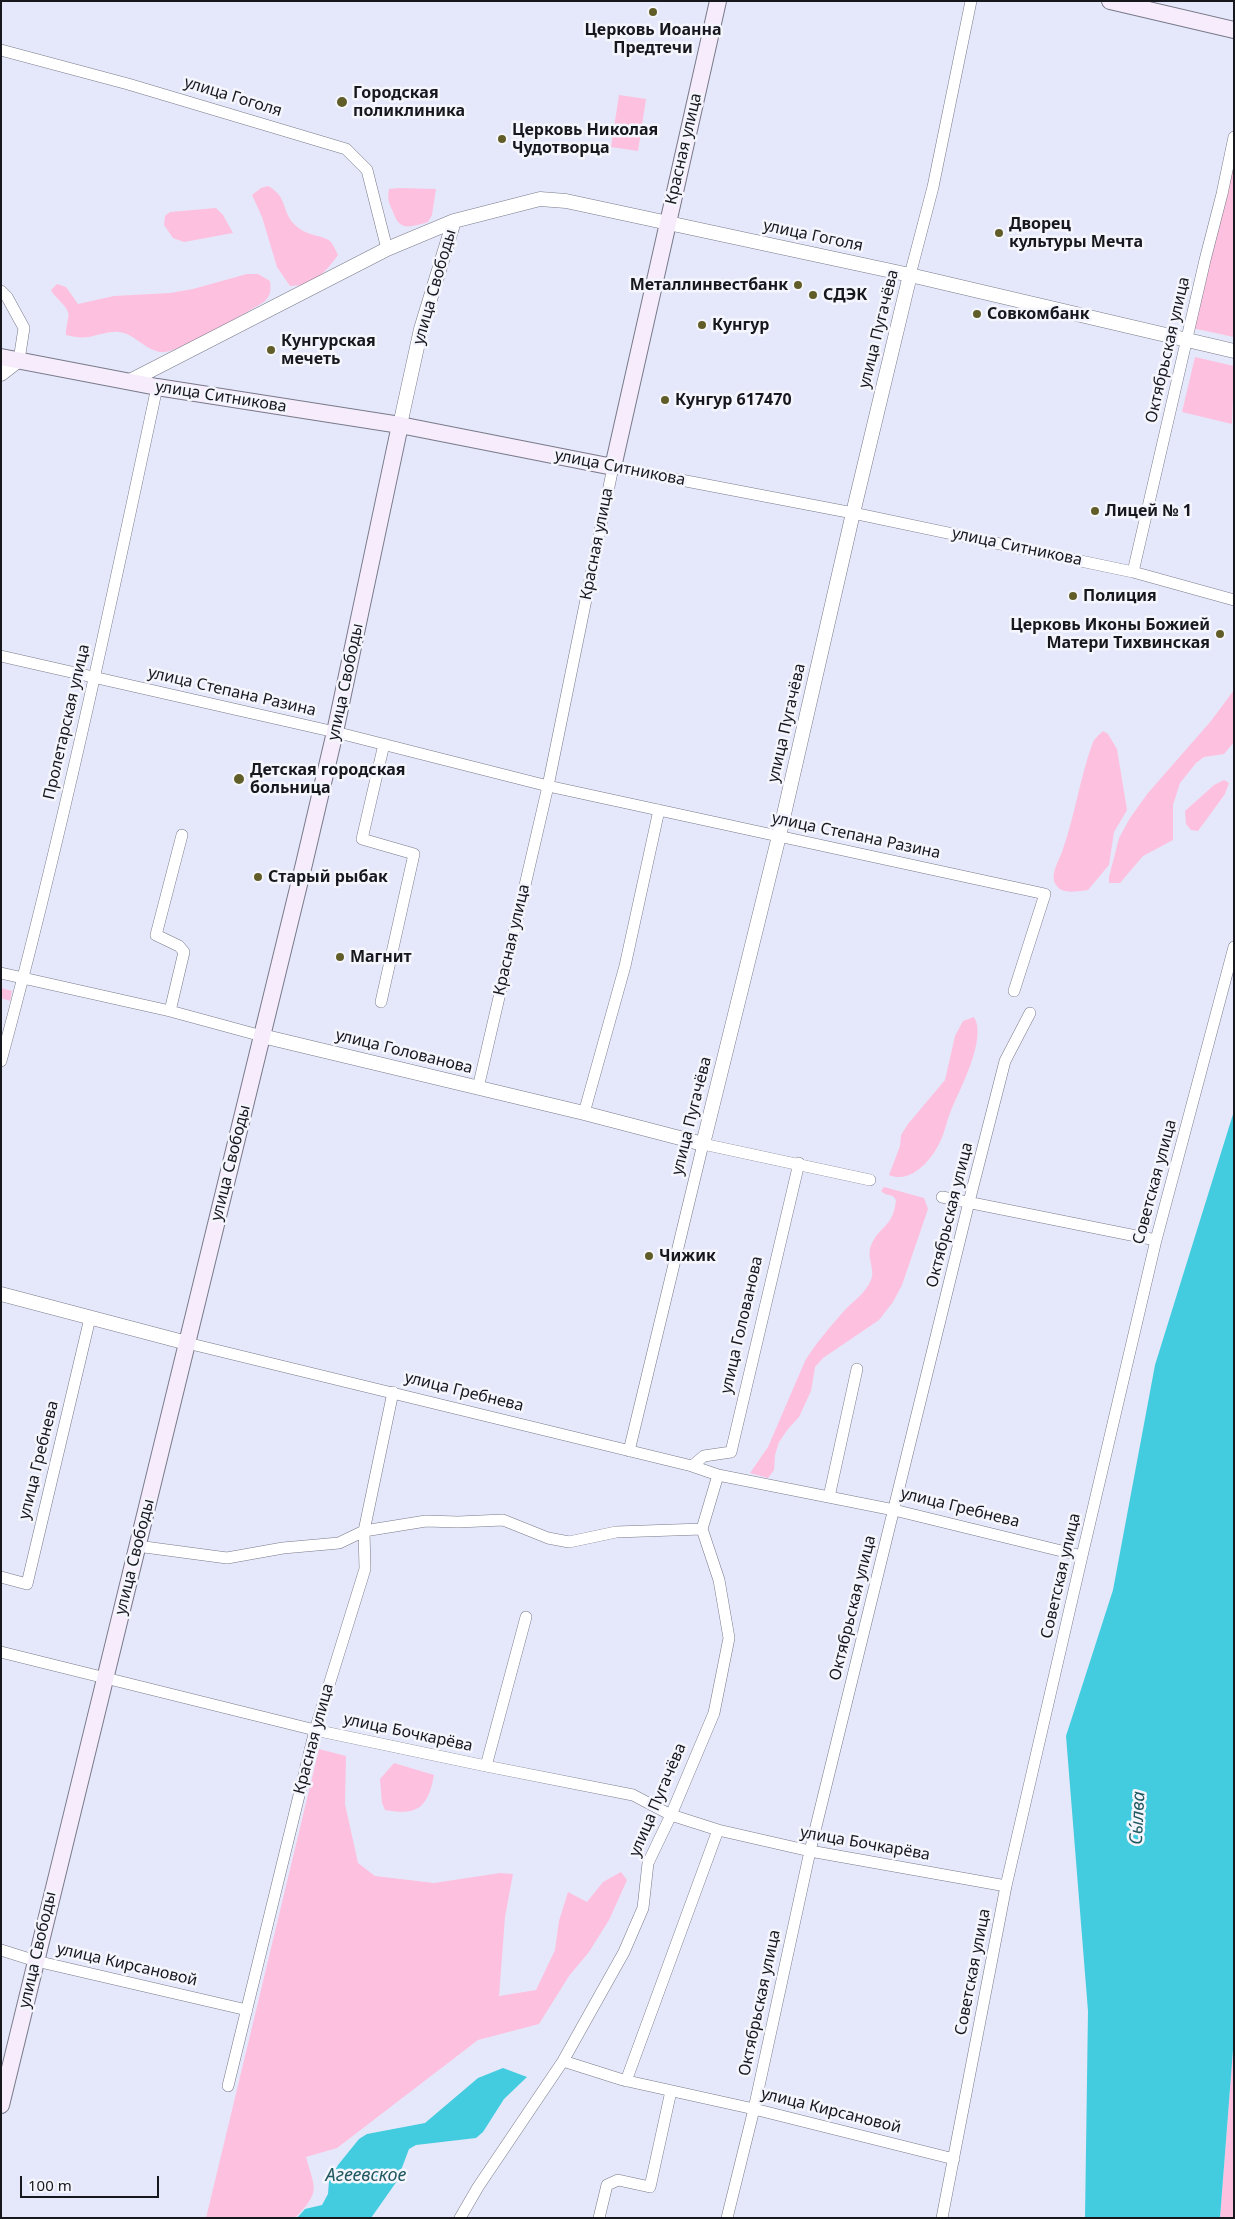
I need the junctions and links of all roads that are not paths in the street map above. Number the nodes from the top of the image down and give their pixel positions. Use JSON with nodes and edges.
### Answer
{"nodes":[{"id":1,"x":718,"y":1,"type":"edge"},
{"id":2,"x":971,"y":1,"type":"edge"},
{"id":3,"x":1110,"y":1,"type":"edge"},
{"id":4,"x":1234,"y":30,"type":"edge"},
{"id":5,"x":1,"y":50,"type":"edge"},
{"id":6,"x":1234,"y":137,"type":"edge"},
{"id":7,"x":454,"y":221,"type":"junction"},
{"id":8,"x":667,"y":222,"type":"junction"},
{"id":9,"x":387,"y":249,"type":"junction"},
{"id":10,"x":910,"y":275,"type":"junction"},
{"id":11,"x":1,"y":292,"type":"edge"},
{"id":12,"x":1187,"y":340,"type":"junction"},
{"id":13,"x":1234,"y":351,"type":"edge"},
{"id":14,"x":1,"y":357,"type":"edge"},
{"id":15,"x":19,"y":360,"type":"junction"},
{"id":16,"x":1,"y":374,"type":"edge"},
{"id":17,"x":128,"y":382,"type":"junction"},
{"id":18,"x":157,"y":387,"type":"junction"},
{"id":19,"x":400,"y":424,"type":"junction"},
{"id":20,"x":613,"y":467,"type":"junction"},
{"id":21,"x":853,"y":513,"type":"junction"},
{"id":22,"x":1134,"y":572,"type":"junction"},
{"id":23,"x":1234,"y":600,"type":"edge"},
{"id":24,"x":1,"y":656,"type":"edge"},
{"id":25,"x":95,"y":677,"type":"junction"},
{"id":26,"x":335,"y":732,"type":"junction"},
{"id":27,"x":384,"y":744,"type":"junction"},
{"id":28,"x":548,"y":786,"type":"junction"},
{"id":29,"x":659,"y":810,"type":"junction"},
{"id":30,"x":182,"y":835,"type":"dead end"},
{"id":31,"x":779,"y":836,"type":"junction"},
{"id":32,"x":1234,"y":947,"type":"edge"},
{"id":33,"x":1,"y":973,"type":"edge"},
{"id":34,"x":24,"y":978,"type":"junction"},
{"id":35,"x":1014,"y":990,"type":"dead end"},
{"id":36,"x":381,"y":1002,"type":"dead end"},
{"id":37,"x":170,"y":1011,"type":"junction"},
{"id":38,"x":1030,"y":1013,"type":"dead end"},
{"id":39,"x":262,"y":1036,"type":"junction"},
{"id":40,"x":1,"y":1061,"type":"edge"},
{"id":41,"x":478,"y":1088,"type":"junction"},
{"id":42,"x":584,"y":1113,"type":"junction"},
{"id":43,"x":703,"y":1144,"type":"junction"},
{"id":44,"x":799,"y":1163,"type":"junction"},
{"id":45,"x":870,"y":1180,"type":"dead end"},
{"id":46,"x":942,"y":1197,"type":"dead end"},
{"id":47,"x":969,"y":1202,"type":"junction"},
{"id":48,"x":1156,"y":1240,"type":"junction"},
{"id":49,"x":1,"y":1294,"type":"edge"},
{"id":50,"x":90,"y":1318,"type":"junction"},
{"id":51,"x":187,"y":1343,"type":"junction"},
{"id":52,"x":857,"y":1369,"type":"dead end"},
{"id":53,"x":394,"y":1392,"type":"junction"},
{"id":54,"x":629,"y":1451,"type":"junction"},
{"id":55,"x":692,"y":1466,"type":"junction"},
{"id":56,"x":718,"y":1475,"type":"junction"},
{"id":57,"x":829,"y":1497,"type":"junction"},
{"id":58,"x":894,"y":1510,"type":"junction"},
{"id":59,"x":702,"y":1529,"type":"junction"},
{"id":60,"x":364,"y":1532,"type":"junction"},
{"id":61,"x":137,"y":1546,"type":"junction"},
{"id":62,"x":1082,"y":1556,"type":"junction"},
{"id":63,"x":1,"y":1577,"type":"edge"},
{"id":64,"x":526,"y":1617,"type":"dead end"},
{"id":65,"x":1,"y":1652,"type":"edge"},
{"id":66,"x":105,"y":1678,"type":"junction"},
{"id":67,"x":315,"y":1730,"type":"junction"},
{"id":68,"x":486,"y":1766,"type":"junction"},
{"id":69,"x":671,"y":1815,"type":"junction"},
{"id":70,"x":718,"y":1830,"type":"junction"},
{"id":71,"x":810,"y":1851,"type":"junction"},
{"id":72,"x":1006,"y":1886,"type":"junction"},
{"id":73,"x":1,"y":1950,"type":"edge"},
{"id":74,"x":36,"y":1960,"type":"junction"},
{"id":75,"x":247,"y":2010,"type":"junction"},
{"id":76,"x":563,"y":2061,"type":"junction"},
{"id":77,"x":626,"y":2081,"type":"junction"},
{"id":78,"x":228,"y":2086,"type":"dead end"},
{"id":79,"x":671,"y":2091,"type":"junction"},
{"id":80,"x":1,"y":2105,"type":"edge"},
{"id":81,"x":754,"y":2108,"type":"junction"},
{"id":82,"x":954,"y":2159,"type":"junction"},
{"id":83,"x":460,"y":2218,"type":"edge"},
{"id":84,"x":599,"y":2218,"type":"edge"},
{"id":85,"x":727,"y":2218,"type":"edge"},
{"id":86,"x":942,"y":2218,"type":"edge"}],
"edges":[{"from":1,"to":8,"type":"main road","name":"Красная улица"},
{"from":2,"to":10,"type":"street","name":"улица Пугачёва"},
{"from":3,"to":4,"type":"main road"},
{"from":5,"to":9,"type":"street","name":"улица Гоголя"},
{"from":6,"to":12,"type":"street","name":"Октябрьская улица"},
{"from":7,"to":8,"type":"street","name":"улица Гоголя"},
{"from":7,"to":9,"type":"street","name":"улица Гоголя"},
{"from":7,"to":19,"type":"street","name":"улица Свободы"},
{"from":8,"to":10,"type":"street","name":"улица Гоголя"},
{"from":8,"to":20,"type":"main road","name":"Красная улица"},
{"from":9,"to":17,"type":"street","name":"улица Гоголя"},
{"from":10,"to":12,"type":"street","name":"улица Гоголя"},
{"from":10,"to":21,"type":"street","name":"улица Пугачёва"},
{"from":11,"to":15,"type":"street"},
{"from":12,"to":13,"type":"street","name":"улица Гоголя"},
{"from":12,"to":22,"type":"street","name":"Октябрьская улица"},
{"from":14,"to":15,"type":"main road","name":"улица Ситникова"},
{"from":15,"to":16,"type":"street"},
{"from":15,"to":17,"type":"main road","name":"улица Ситникова"},
{"from":17,"to":18,"type":"main road","name":"улица Ситникова"},
{"from":18,"to":19,"type":"main road","name":"улица Ситникова"},
{"from":18,"to":25,"type":"street","name":"Пролетарская улица"},
{"from":19,"to":20,"type":"main road","name":"улица Ситникова"},
{"from":19,"to":26,"type":"main road","name":"улица Свободы"},
{"from":20,"to":21,"type":"street","name":"улица Ситникова"},
{"from":20,"to":28,"type":"street","name":"Красная улица"},
{"from":21,"to":22,"type":"street","name":"улица Ситникова"},
{"from":21,"to":31,"type":"street","name":"улица Пугачёва"},
{"from":22,"to":23,"type":"street","name":"улица Ситникова"},
{"from":24,"to":25,"type":"street","name":"улица Степана Разина"},
{"from":25,"to":26,"type":"street","name":"улица Степана Разина"},
{"from":25,"to":34,"type":"street","name":"Пролетарская улица"},
{"from":26,"to":27,"type":"street","name":"улица Степана Разина"},
{"from":26,"to":39,"type":"main road","name":"улица Свободы"},
{"from":27,"to":28,"type":"street","name":"улица Степана Разина"},
{"from":27,"to":36,"type":"street"},
{"from":28,"to":29,"type":"street","name":"улица Степана Разина"},
{"from":28,"to":41,"type":"street","name":"Красная улица"},
{"from":29,"to":31,"type":"street","name":"улица Степана Разина"},
{"from":29,"to":42,"type":"street"},
{"from":30,"to":37,"type":"street"},
{"from":31,"to":35,"type":"street","name":"улица Степана Разина"},
{"from":31,"to":43,"type":"street","name":"улица Пугачёва"},
{"from":32,"to":48,"type":"street","name":"Советская улица"},
{"from":33,"to":34,"type":"street","name":"улица Голованова"},
{"from":34,"to":37,"type":"street","name":"улица Голованова"},
{"from":34,"to":40,"type":"street","name":"Пролетарская улица"},
{"from":37,"to":39,"type":"street","name":"улица Голованова"},
{"from":38,"to":47,"type":"street","name":"Октябрьская улица"},
{"from":39,"to":41,"type":"street","name":"улица Голованова"},
{"from":39,"to":51,"type":"main road","name":"улица Свободы"},
{"from":41,"to":42,"type":"street","name":"улица Голованова"},
{"from":42,"to":43,"type":"street","name":"улица Голованова"},
{"from":43,"to":44,"type":"street","name":"улица Голованова"},
{"from":43,"to":54,"type":"street","name":"улица Пугачёва"},
{"from":44,"to":45,"type":"street","name":"улица Голованова"},
{"from":44,"to":55,"type":"street","name":"улица Голованова"},
{"from":46,"to":47,"type":"street"},
{"from":47,"to":48,"type":"street"},
{"from":47,"to":58,"type":"street","name":"Октябрьская улица"},
{"from":48,"to":62,"type":"street","name":"Советская улица"},
{"from":49,"to":50,"type":"street","name":"улица Гребнева"},
{"from":50,"to":51,"type":"street","name":"улица Гребнева"},
{"from":50,"to":63,"type":"street","name":"улица Гребнева"},
{"from":51,"to":53,"type":"street","name":"улица Гребнева"},
{"from":51,"to":61,"type":"main road","name":"улица Свободы"},
{"from":52,"to":57,"type":"street"},
{"from":53,"to":54,"type":"street","name":"улица Гребнева"},
{"from":53,"to":60,"type":"street","name":"Красная улица"},
{"from":54,"to":55,"type":"street","name":"улица Гребнева"},
{"from":55,"to":56,"type":"street","name":"улица Гребнева"},
{"from":56,"to":57,"type":"street","name":"улица Гребнева"},
{"from":56,"to":59,"type":"street"},
{"from":57,"to":58,"type":"street","name":"улица Гребнева"},
{"from":58,"to":62,"type":"street","name":"улица Гребнева"},
{"from":58,"to":71,"type":"street","name":"Октябрьская улица"},
{"from":59,"to":60,"type":"street"},
{"from":59,"to":69,"type":"street","name":"улица Пугачёва"},
{"from":60,"to":61,"type":"street"},
{"from":60,"to":67,"type":"street","name":"Красная улица"},
{"from":61,"to":66,"type":"main road","name":"улица Свободы"},
{"from":62,"to":72,"type":"street","name":"Советская улица"},
{"from":64,"to":68,"type":"street"},
{"from":65,"to":66,"type":"street","name":"улица Бочкарёва"},
{"from":66,"to":67,"type":"street","name":"улица Бочкарёва"},
{"from":66,"to":74,"type":"main road","name":"улица Свободы"},
{"from":67,"to":68,"type":"street","name":"улица Бочкарёва"},
{"from":67,"to":75,"type":"street","name":"Красная улица"},
{"from":68,"to":69,"type":"street","name":"улица Бочкарёва"},
{"from":69,"to":70,"type":"street","name":"улица Бочкарёва"},
{"from":69,"to":76,"type":"street","name":"улица Пугачёва"},
{"from":70,"to":71,"type":"street","name":"улица Бочкарёва"},
{"from":70,"to":77,"type":"street"},
{"from":71,"to":72,"type":"street","name":"улица Бочкарёва"},
{"from":71,"to":81,"type":"street","name":"Октябрьская улица"},
{"from":72,"to":82,"type":"street","name":"Советская улица"},
{"from":73,"to":74,"type":"street","name":"улица Кирсановой"},
{"from":74,"to":75,"type":"street","name":"улица Кирсановой"},
{"from":74,"to":80,"type":"main road","name":"улица Свободы"},
{"from":75,"to":78,"type":"street","name":"Красная улица"},
{"from":76,"to":77,"type":"street","name":"улица Кирсановой"},
{"from":76,"to":83,"type":"street","name":"улица Пугачёва"},
{"from":77,"to":79,"type":"street","name":"улица Кирсановой"},
{"from":79,"to":81,"type":"street","name":"улица Кирсановой"},
{"from":79,"to":84,"type":"street"},
{"from":81,"to":82,"type":"street","name":"улица Кирсановой"},
{"from":81,"to":85,"type":"street","name":"Октябрьская улица"},
{"from":82,"to":86,"type":"street","name":"Советская улица"}]}
